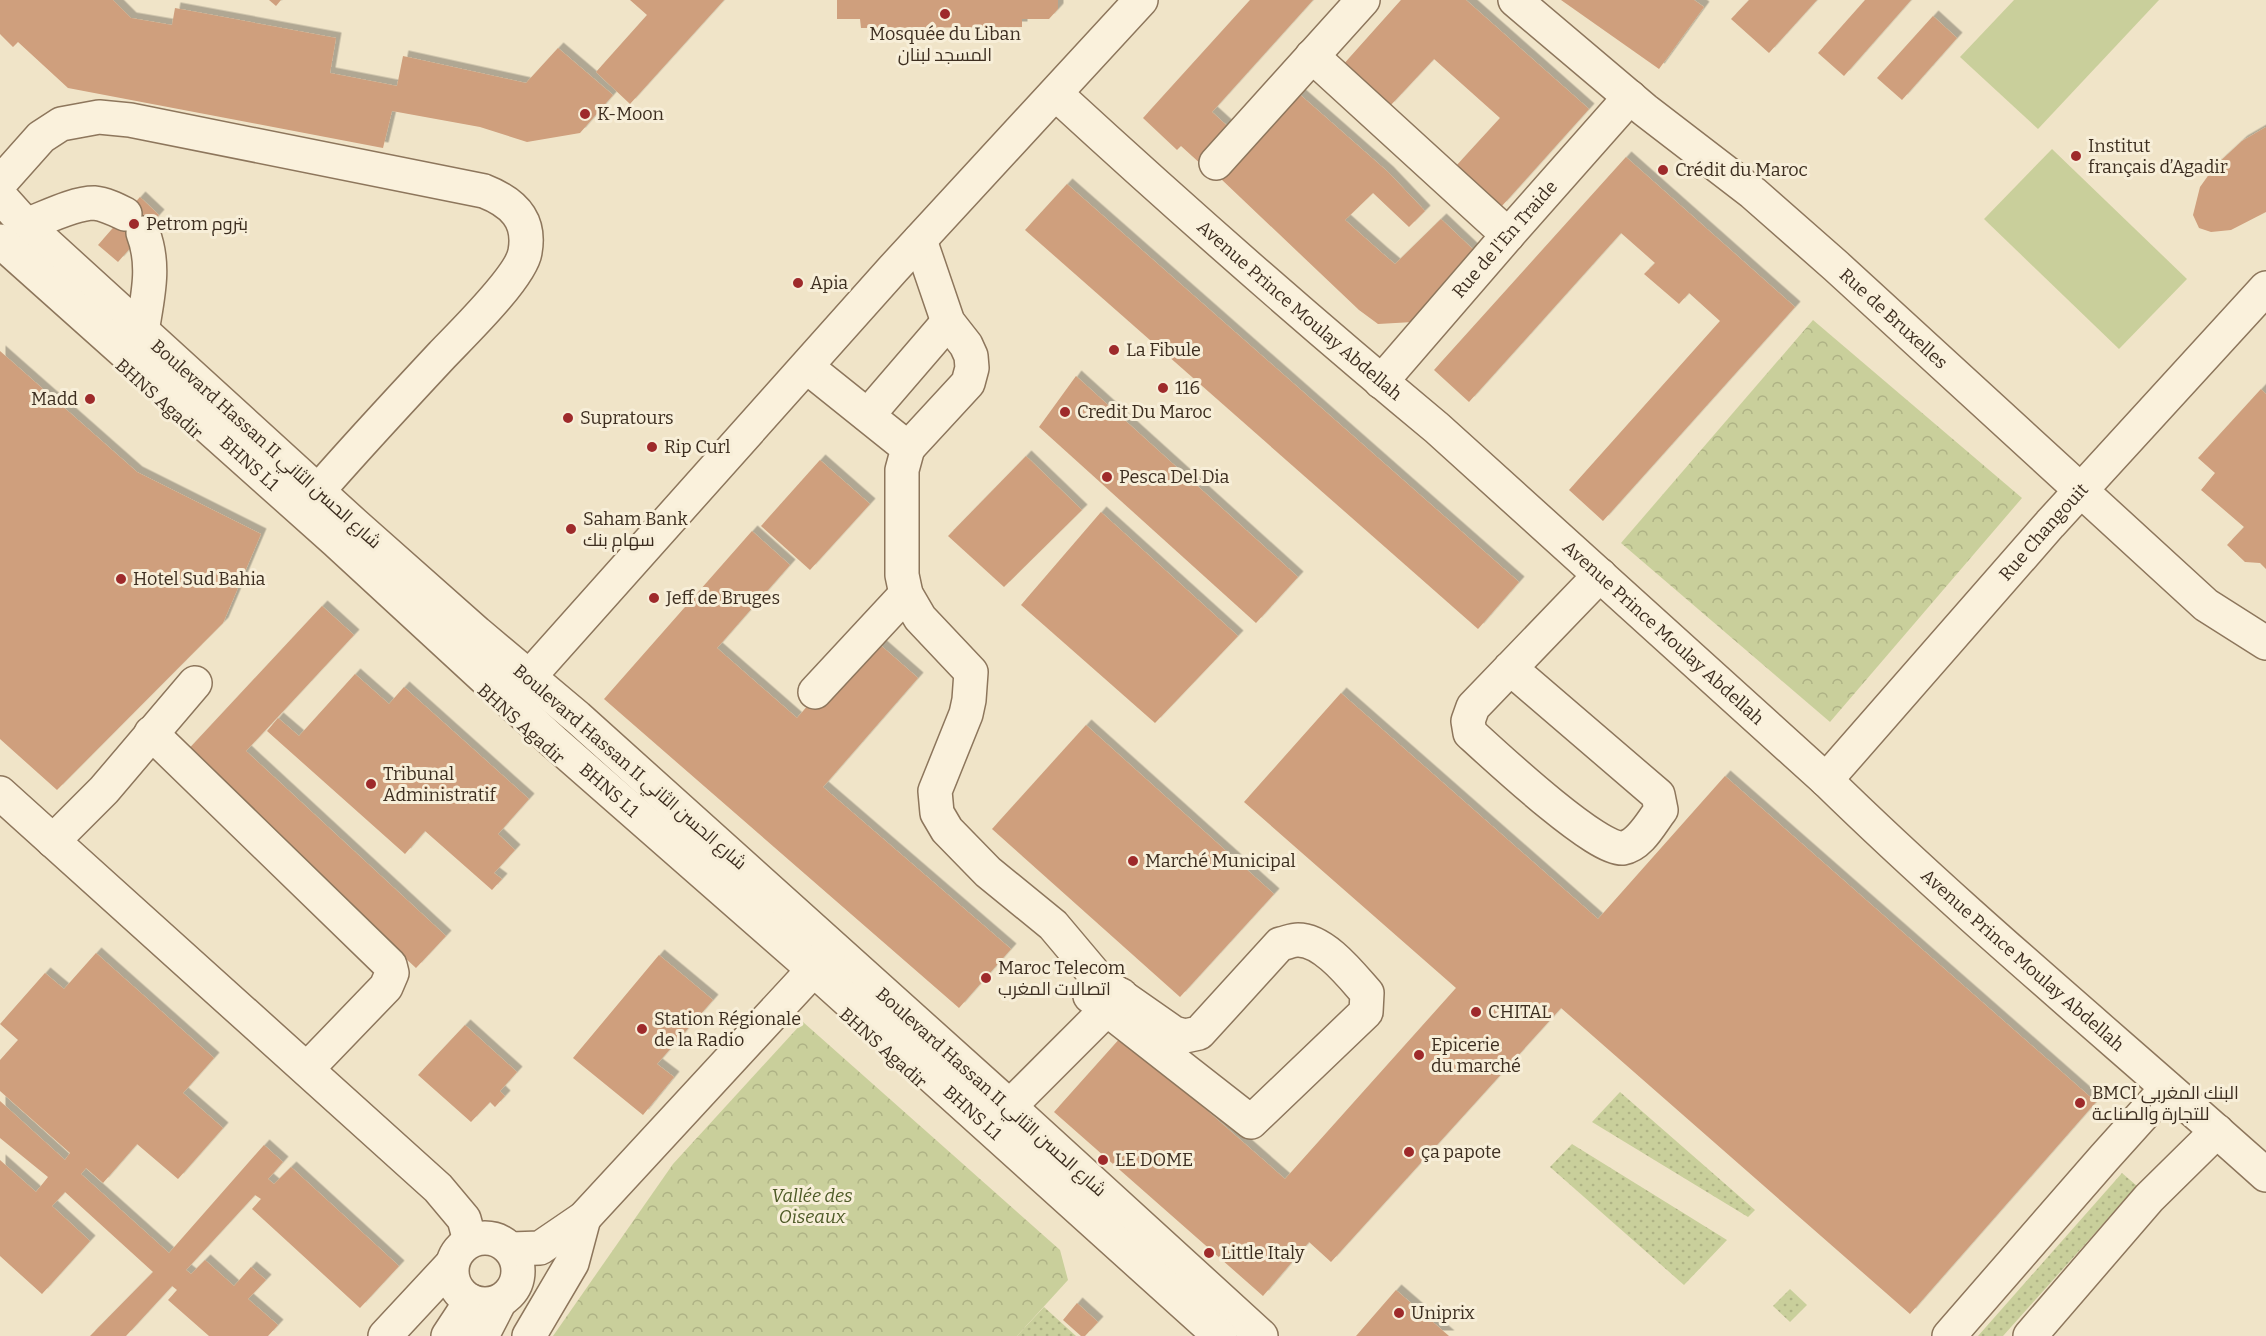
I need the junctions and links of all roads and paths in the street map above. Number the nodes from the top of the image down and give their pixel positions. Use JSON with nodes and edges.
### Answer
{"nodes":[{"id":1,"x":1142,"y":0,"type":"edge"},
{"id":2,"x":1362,"y":0,"type":"edge"},
{"id":3,"x":1515,"y":0,"type":"edge"},
{"id":4,"x":1312,"y":56,"type":"junction"},
{"id":5,"x":1056,"y":94,"type":"junction"},
{"id":6,"x":1630,"y":97,"type":"junction"},
{"id":7,"x":1216,"y":163,"type":"dead end"},
{"id":8,"x":0,"y":183,"type":"edge"},
{"id":9,"x":0,"y":196,"type":"edge"},
{"id":10,"x":13,"y":233,"type":"edge"},
{"id":11,"x":1508,"y":235,"type":"junction"},
{"id":12,"x":920,"y":240,"type":"junction"},
{"id":13,"x":0,"y":254,"type":"edge"},
{"id":14,"x":2266,"y":288,"type":"edge"},
{"id":15,"x":948,"y":322,"type":"junction"},
{"id":16,"x":142,"y":332,"type":"junction"},
{"id":17,"x":807,"y":367,"type":"junction"},
{"id":18,"x":1381,"y":382,"type":"junction"},
{"id":19,"x":868,"y":415,"type":"junction"},
{"id":20,"x":908,"y":448,"type":"junction"},
{"id":21,"x":2081,"y":490,"type":"junction"},
{"id":22,"x":318,"y":491,"type":"junction"},
{"id":23,"x":1600,"y":575,"type":"junction"},
{"id":24,"x":906,"y":594,"type":"junction"},
{"id":25,"x":2266,"y":643,"type":"edge"},
{"id":26,"x":1510,"y":668,"type":"junction"},
{"id":27,"x":529,"y":677,"type":"junction"},
{"id":28,"x":195,"y":683,"type":"dead end"},
{"id":29,"x":815,"y":692,"type":"dead end"},
{"id":30,"x":151,"y":733,"type":"junction"},
{"id":31,"x":1826,"y":780,"type":"junction"},
{"id":32,"x":0,"y":793,"type":"edge"},
{"id":33,"x":53,"y":841,"type":"junction"},
{"id":34,"x":818,"y":965,"type":"junction"},
{"id":35,"x":1105,"y":996,"type":"junction"},
{"id":36,"x":308,"y":1069,"type":"junction"},
{"id":37,"x":2167,"y":1088,"type":"junction"},
{"id":38,"x":1003,"y":1101,"type":"junction"},
{"id":39,"x":2217,"y":1131,"type":"junction"},
{"id":40,"x":2266,"y":1175,"type":"edge"},
{"id":41,"x":584,"y":1218,"type":"junction"},
{"id":42,"x":511,"y":1249,"type":"junction"},
{"id":43,"x":461,"y":1252,"type":"junction"},
{"id":44,"x":486,"y":1301,"type":"junction"},
{"id":45,"x":384,"y":1336,"type":"edge"},
{"id":46,"x":448,"y":1336,"type":"edge"},
{"id":47,"x":482,"y":1336,"type":"edge"},
{"id":48,"x":528,"y":1336,"type":"edge"},
{"id":49,"x":1204,"y":1336,"type":"edge"},
{"id":50,"x":1220,"y":1336,"type":"edge"},
{"id":51,"x":1261,"y":1336,"type":"edge"},
{"id":52,"x":1949,"y":1336,"type":"edge"},
{"id":53,"x":2030,"y":1336,"type":"edge"}],
"edges":[{"from":1,"to":5,"type":"street"},
{"from":2,"to":4,"type":"street"},
{"from":3,"to":6,"type":"street","name":"Rue de Bruxelles"},
{"from":4,"to":7,"type":"street"},
{"from":4,"to":11,"type":"street"},
{"from":5,"to":12,"type":"street"},
{"from":5,"to":18,"type":"street","name":"Avenue Prince Moulay Abdellah"},
{"from":6,"to":11,"type":"street","name":"Rue de l'En Traide"},
{"from":6,"to":21,"type":"street","name":"Rue de Bruxelles"},
{"from":8,"to":22,"type":"street"},
{"from":9,"to":10,"type":"street","name":"Boulevard Hassan II شارع الحسن الثاني"},
{"from":10,"to":16,"type":"street","name":"Boulevard Hassan II شارع الحسن الثاني"},
{"from":10,"to":16,"type":"street"},
{"from":10,"to":34,"type":"street","name":"BHNS L1"},
{"from":11,"to":18,"type":"street","name":"Rue de l'En Traide"},
{"from":12,"to":15,"type":"street"},
{"from":12,"to":17,"type":"street"},
{"from":13,"to":34,"type":"street","name":"BHNS Agadir"},
{"from":14,"to":21,"type":"street","name":"Rue Changouit"},
{"from":15,"to":19,"type":"street"},
{"from":15,"to":20,"type":"street"},
{"from":16,"to":22,"type":"street","name":"Boulevard Hassan II شارع الحسن الثاني"},
{"from":17,"to":19,"type":"street"},
{"from":17,"to":27,"type":"street"},
{"from":18,"to":23,"type":"street","name":"Avenue Prince Moulay Abdellah"},
{"from":19,"to":20,"type":"street"},
{"from":20,"to":24,"type":"street"},
{"from":21,"to":25,"type":"street","name":"Rue de Bruxelles"},
{"from":21,"to":31,"type":"street","name":"Rue Changouit"},
{"from":22,"to":27,"type":"street","name":"Boulevard Hassan II شارع الحسن الثاني"},
{"from":23,"to":26,"type":"street"},
{"from":23,"to":31,"type":"street","name":"Avenue Prince Moulay Abdellah"},
{"from":24,"to":29,"type":"street"},
{"from":24,"to":35,"type":"street"},
{"from":26,"to":26,"type":"street"},
{"from":27,"to":34,"type":"street","name":"Boulevard Hassan II شارع الحسن الثاني"},
{"from":28,"to":30,"type":"street"},
{"from":30,"to":33,"type":"street"},
{"from":30,"to":36,"type":"street"},
{"from":31,"to":37,"type":"street","name":"Avenue Prince Moulay Abdellah"},
{"from":32,"to":33,"type":"street"},
{"from":33,"to":36,"type":"street"},
{"from":34,"to":38,"type":"street","name":"Boulevard Hassan II شارع الحسن الثاني"},
{"from":34,"to":41,"type":"street"},
{"from":34,"to":49,"type":"street","name":"BHNS Agadir"},
{"from":34,"to":50,"type":"street","name":"BHNS L1"},
{"from":35,"to":35,"type":"street"},
{"from":35,"to":38,"type":"street"},
{"from":36,"to":43,"type":"street"},
{"from":37,"to":39,"type":"street","name":"Avenue Prince Moulay Abdellah"},
{"from":37,"to":52,"type":"street"},
{"from":38,"to":51,"type":"street","name":"Boulevard Hassan II شارع الحسن الثاني"},
{"from":39,"to":40,"type":"street","name":"Avenue Prince Moulay Abdellah"},
{"from":39,"to":53,"type":"street"},
{"from":41,"to":42,"type":"street"},
{"from":41,"to":48,"type":"street"},
{"from":42,"to":43,"type":"street"},
{"from":42,"to":44,"type":"street"},
{"from":43,"to":44,"type":"street"},
{"from":43,"to":45,"type":"street"},
{"from":44,"to":46,"type":"street"},
{"from":44,"to":47,"type":"street"}]}
